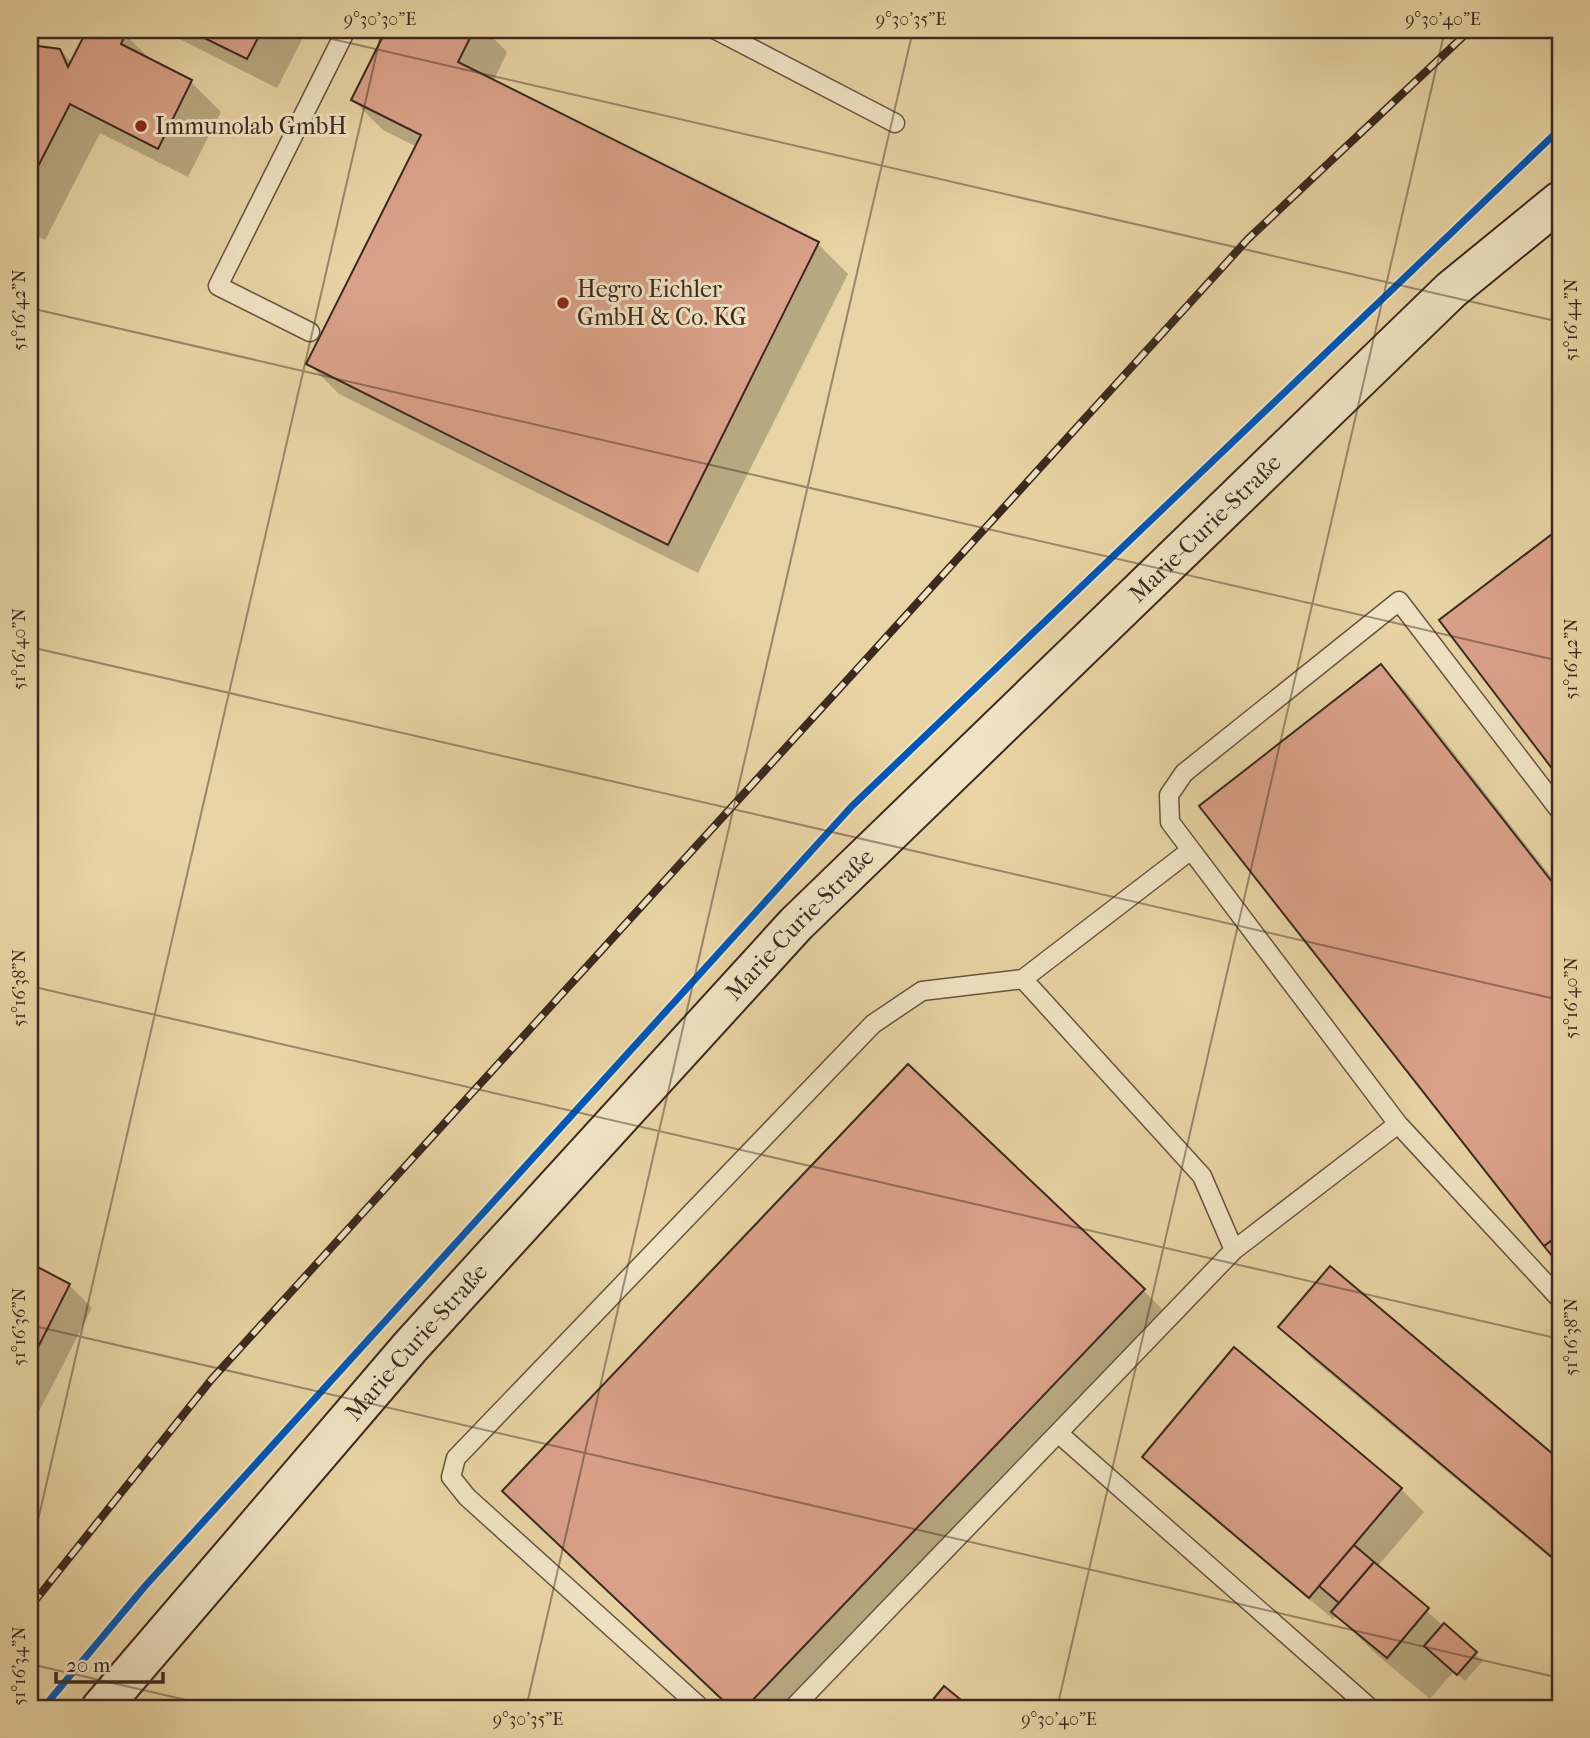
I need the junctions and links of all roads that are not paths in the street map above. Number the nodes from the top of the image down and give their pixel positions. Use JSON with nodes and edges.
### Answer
{"nodes":[{"id":1,"x":346,"y":30,"type":"edge"},
{"id":2,"x":716,"y":30,"type":"edge"},
{"id":3,"x":895,"y":123,"type":"dead end"},
{"id":4,"x":1560,"y":201,"type":"edge"},
{"id":5,"x":310,"y":332,"type":"dead end"},
{"id":6,"x":1560,"y":811,"type":"edge"},
{"id":7,"x":1191,"y":850,"type":"junction"},
{"id":8,"x":1023,"y":979,"type":"junction"},
{"id":9,"x":1398,"y":1125,"type":"junction"},
{"id":10,"x":1234,"y":1250,"type":"junction"},
{"id":11,"x":1560,"y":1298,"type":"edge"},
{"id":12,"x":1058,"y":1433,"type":"junction"},
{"id":13,"x":101,"y":1708,"type":"edge"},
{"id":14,"x":701,"y":1708,"type":"edge"},
{"id":15,"x":793,"y":1708,"type":"edge"},
{"id":16,"x":1370,"y":1708,"type":"edge"}],
"edges":[{"from":1,"to":5,"type":"lane"},
{"from":2,"to":3,"type":"lane"},
{"from":4,"to":13,"type":"main road","name":"Marie-Curie-Straße"},
{"from":6,"to":7,"type":"lane"},
{"from":7,"to":8,"type":"lane"},
{"from":7,"to":9,"type":"lane"},
{"from":8,"to":10,"type":"lane"},
{"from":8,"to":14,"type":"lane"},
{"from":9,"to":10,"type":"lane"},
{"from":9,"to":11,"type":"lane"},
{"from":10,"to":12,"type":"lane"},
{"from":12,"to":15,"type":"lane"},
{"from":12,"to":16,"type":"lane"}]}
